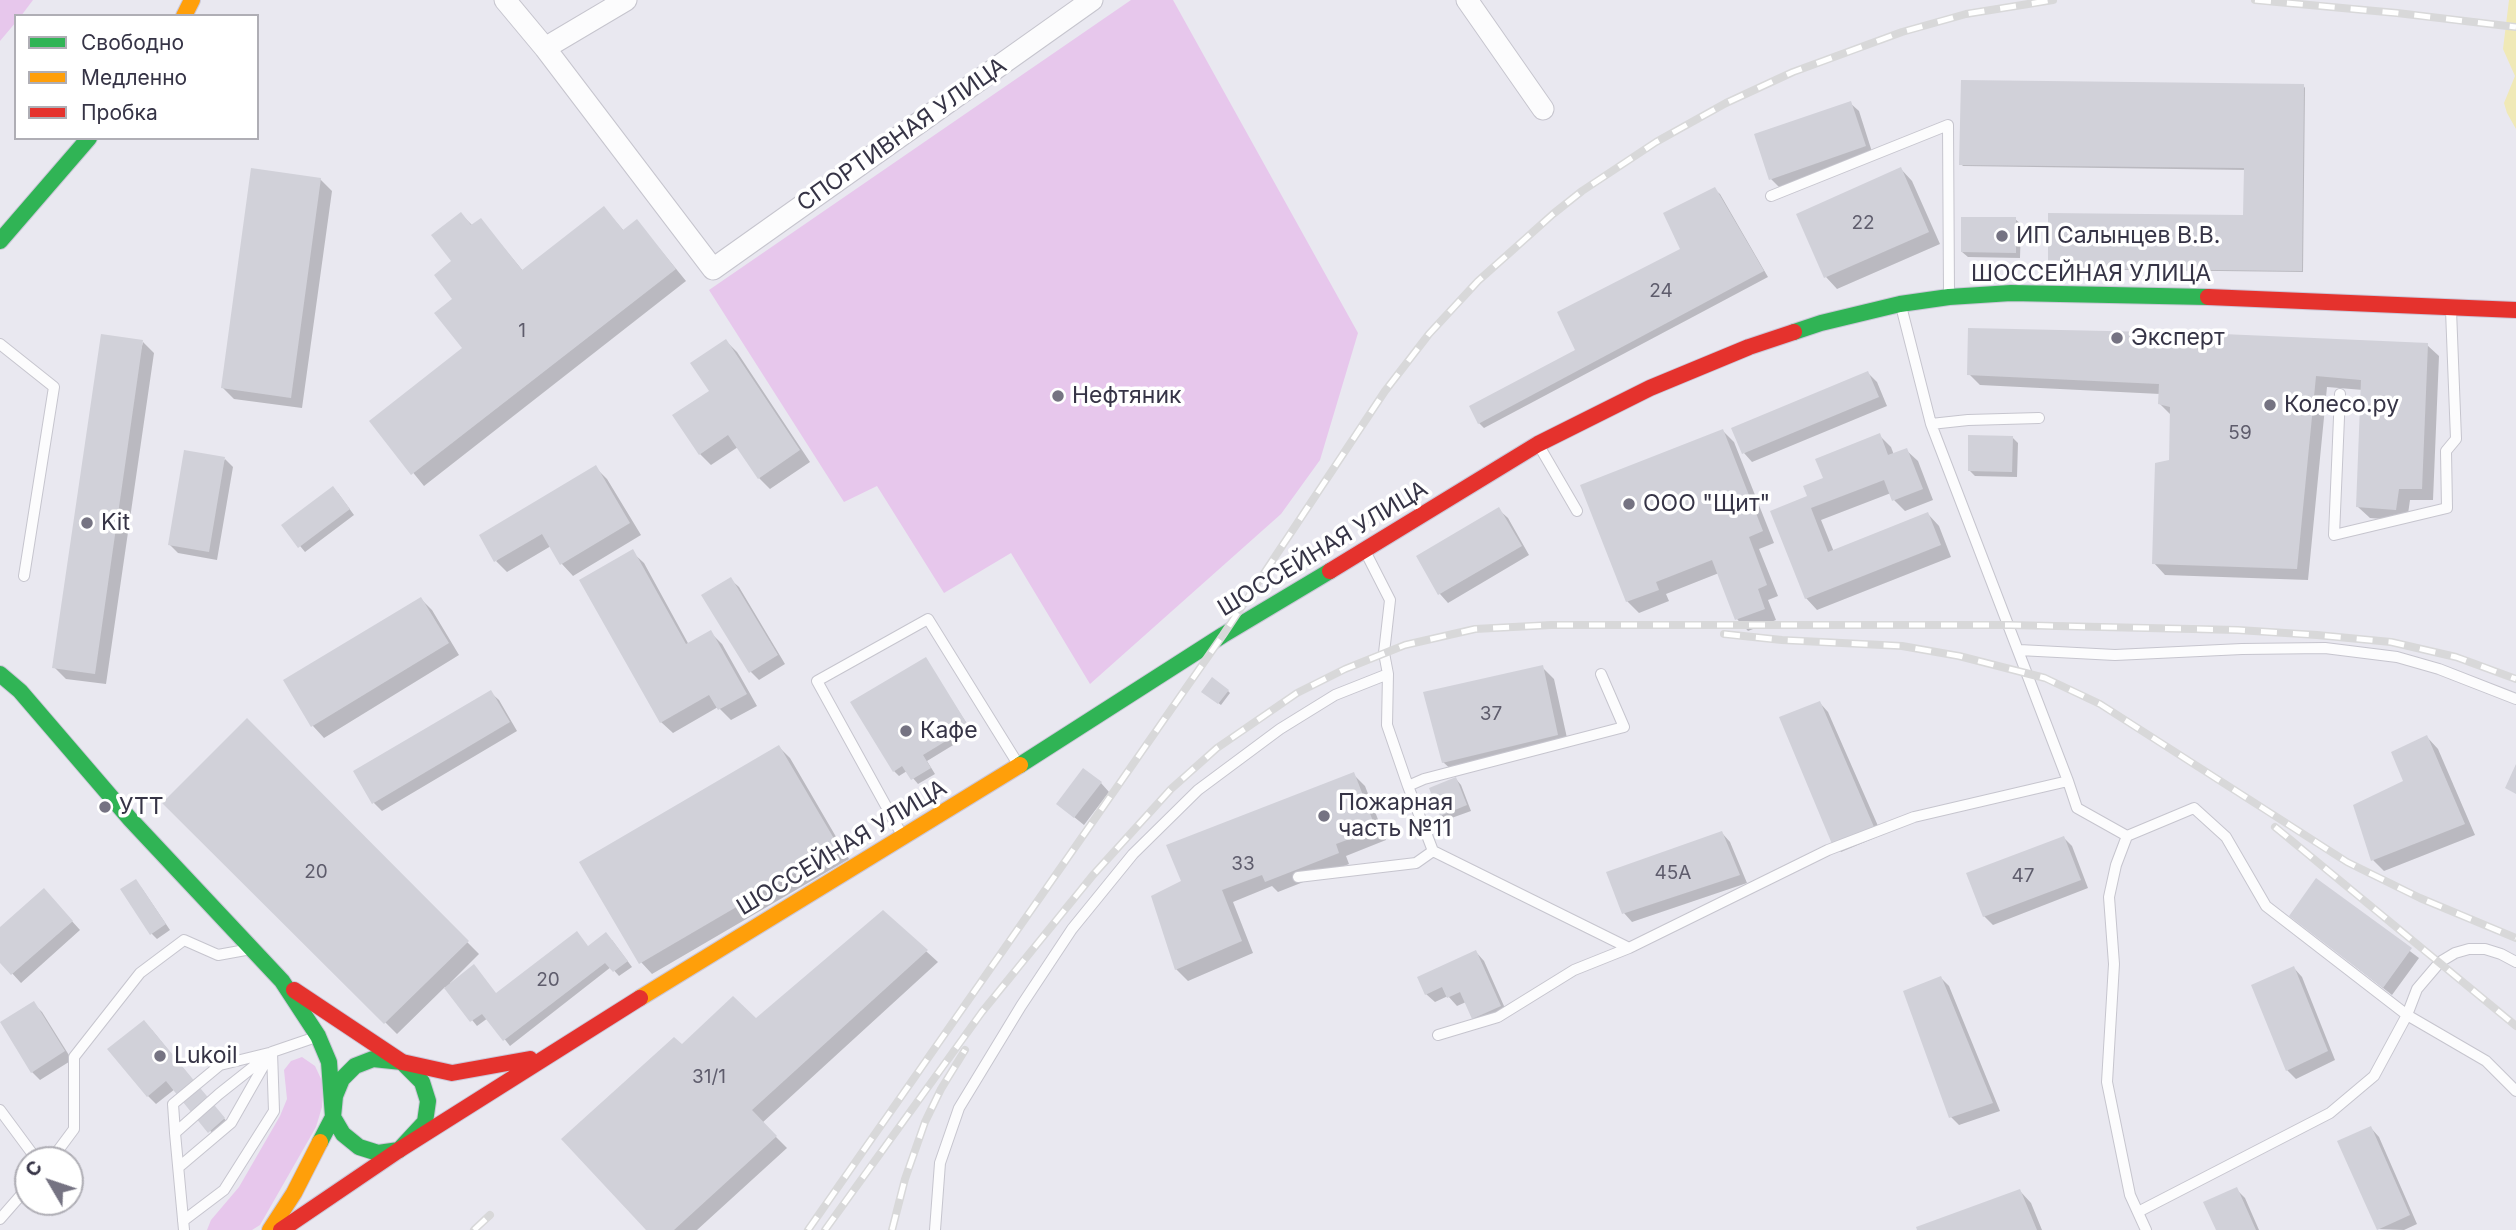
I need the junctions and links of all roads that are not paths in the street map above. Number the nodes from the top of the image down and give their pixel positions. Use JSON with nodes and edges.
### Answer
{"nodes":[{"id":1,"x":505,"y":0,"type":"edge"},
{"id":2,"x":626,"y":0,"type":"edge"},
{"id":3,"x":1091,"y":0,"type":"edge"},
{"id":4,"x":1467,"y":0,"type":"edge"},
{"id":5,"x":545,"y":48,"type":"junction"},
{"id":6,"x":1544,"y":109,"type":"dead end"},
{"id":7,"x":87,"y":140,"type":"edge"},
{"id":8,"x":1771,"y":196,"type":"dead end"},
{"id":9,"x":0,"y":241,"type":"edge"},
{"id":10,"x":1949,"y":297,"type":"junction"},
{"id":11,"x":1900,"y":304,"type":"junction"},
{"id":12,"x":2451,"y":307,"type":"junction"},
{"id":13,"x":2510,"y":309,"type":"edge"},
{"id":14,"x":0,"y":344,"type":"edge"},
{"id":15,"x":2340,"y":394,"type":"dead end"},
{"id":16,"x":2039,"y":418,"type":"dead end"},
{"id":17,"x":1931,"y":424,"type":"junction"},
{"id":18,"x":1538,"y":444,"type":"junction"},
{"id":19,"x":1577,"y":511,"type":"dead end"},
{"id":20,"x":1365,"y":551,"type":"junction"},
{"id":21,"x":24,"y":576,"type":"dead end"},
{"id":22,"x":2019,"y":650,"type":"junction"},
{"id":23,"x":0,"y":674,"type":"edge"},
{"id":24,"x":1388,"y":674,"type":"junction"},
{"id":25,"x":1601,"y":674,"type":"dead end"},
{"id":26,"x":2516,"y":699,"type":"edge"},
{"id":27,"x":1019,"y":766,"type":"junction"},
{"id":28,"x":2067,"y":781,"type":"junction"},
{"id":29,"x":1408,"y":786,"type":"junction"},
{"id":30,"x":2127,"y":836,"type":"junction"},
{"id":31,"x":903,"y":838,"type":"junction"},
{"id":32,"x":1433,"y":851,"type":"junction"},
{"id":33,"x":1298,"y":877,"type":"dead end"},
{"id":34,"x":1629,"y":948,"type":"junction"},
{"id":35,"x":254,"y":949,"type":"junction"},
{"id":36,"x":2516,"y":962,"type":"edge"},
{"id":37,"x":282,"y":981,"type":"junction"},
{"id":38,"x":2407,"y":1015,"type":"junction"},
{"id":39,"x":1438,"y":1035,"type":"dead end"},
{"id":40,"x":318,"y":1036,"type":"junction"},
{"id":41,"x":271,"y":1052,"type":"junction"},
{"id":42,"x":543,"y":1057,"type":"junction"},
{"id":43,"x":402,"y":1062,"type":"junction"},
{"id":44,"x":2516,"y":1091,"type":"edge"},
{"id":45,"x":0,"y":1110,"type":"edge"},
{"id":46,"x":333,"y":1117,"type":"junction"},
{"id":47,"x":175,"y":1133,"type":"junction"},
{"id":48,"x":27,"y":1146,"type":"edge"},
{"id":49,"x":61,"y":1146,"type":"edge"},
{"id":50,"x":398,"y":1150,"type":"junction"},
{"id":51,"x":179,"y":1167,"type":"junction"},
{"id":52,"x":14,"y":1204,"type":"edge"},
{"id":53,"x":2138,"y":1212,"type":"junction"},
{"id":54,"x":0,"y":1219,"type":"edge"},
{"id":55,"x":184,"y":1225,"type":"edge"},
{"id":56,"x":270,"y":1230,"type":"edge"},
{"id":57,"x":281,"y":1230,"type":"edge"},
{"id":58,"x":935,"y":1230,"type":"edge"},
{"id":59,"x":2146,"y":1230,"type":"edge"}],
"edges":[{"from":1,"to":5,"type":"street"},
{"from":2,"to":5,"type":"street"},
{"from":3,"to":5,"type":"street","name":"СПОРТИВНАЯ УЛИЦА"},
{"from":4,"to":6,"type":"street"},
{"from":7,"to":9,"type":"main road"},
{"from":8,"to":10,"type":"lane"},
{"from":10,"to":11,"type":"main road","name":"ШОССЕЙНАЯ УЛИЦА"},
{"from":10,"to":12,"type":"main road","name":"ШОССЕЙНАЯ УЛИЦА"},
{"from":11,"to":17,"type":"lane"},
{"from":11,"to":18,"type":"main road","name":"ШОССЕЙНАЯ УЛИЦА"},
{"from":12,"to":13,"type":"main road","name":"ШОССЕЙНАЯ УЛИЦА"},
{"from":12,"to":15,"type":"lane"},
{"from":14,"to":21,"type":"lane"},
{"from":16,"to":17,"type":"lane"},
{"from":17,"to":22,"type":"lane"},
{"from":18,"to":19,"type":"lane"},
{"from":18,"to":20,"type":"main road","name":"ШОССЕЙНАЯ УЛИЦА"},
{"from":20,"to":24,"type":"lane"},
{"from":20,"to":27,"type":"main road","name":"ШОССЕЙНАЯ УЛИЦА"},
{"from":22,"to":26,"type":"lane"},
{"from":22,"to":28,"type":"lane"},
{"from":23,"to":35,"type":"main road"},
{"from":24,"to":29,"type":"lane"},
{"from":24,"to":58,"type":"lane"},
{"from":25,"to":29,"type":"lane"},
{"from":27,"to":31,"type":"main road","name":"ШОССЕЙНАЯ УЛИЦА"},
{"from":27,"to":31,"type":"lane"},
{"from":28,"to":30,"type":"lane"},
{"from":28,"to":34,"type":"lane"},
{"from":29,"to":32,"type":"lane"},
{"from":30,"to":38,"type":"lane"},
{"from":30,"to":53,"type":"lane"},
{"from":31,"to":42,"type":"main road","name":"ШОССЕЙНАЯ УЛИЦА"},
{"from":32,"to":33,"type":"lane"},
{"from":32,"to":34,"type":"lane"},
{"from":34,"to":39,"type":"lane"},
{"from":35,"to":37,"type":"main road"},
{"from":35,"to":49,"type":"lane"},
{"from":36,"to":38,"type":"lane"},
{"from":37,"to":40,"type":"main road"},
{"from":37,"to":43,"type":"main road"},
{"from":38,"to":44,"type":"lane"},
{"from":38,"to":53,"type":"lane"},
{"from":40,"to":41,"type":"lane"},
{"from":40,"to":46,"type":"main road"},
{"from":41,"to":47,"type":"lane"},
{"from":41,"to":47,"type":"lane"},
{"from":41,"to":51,"type":"lane"},
{"from":41,"to":55,"type":"lane"},
{"from":42,"to":43,"type":"main road"},
{"from":42,"to":50,"type":"main road","name":"ШОССЕЙНАЯ УЛИЦА"},
{"from":43,"to":46,"type":"main road"},
{"from":43,"to":50,"type":"main road"},
{"from":45,"to":48,"type":"lane"},
{"from":46,"to":50,"type":"main road"},
{"from":46,"to":56,"type":"main road"},
{"from":47,"to":51,"type":"lane"},
{"from":50,"to":57,"type":"main road","name":"ШОССЕЙНАЯ УЛИЦА"},
{"from":51,"to":55,"type":"lane"},
{"from":52,"to":54,"type":"lane"},
{"from":53,"to":59,"type":"lane"}]}
